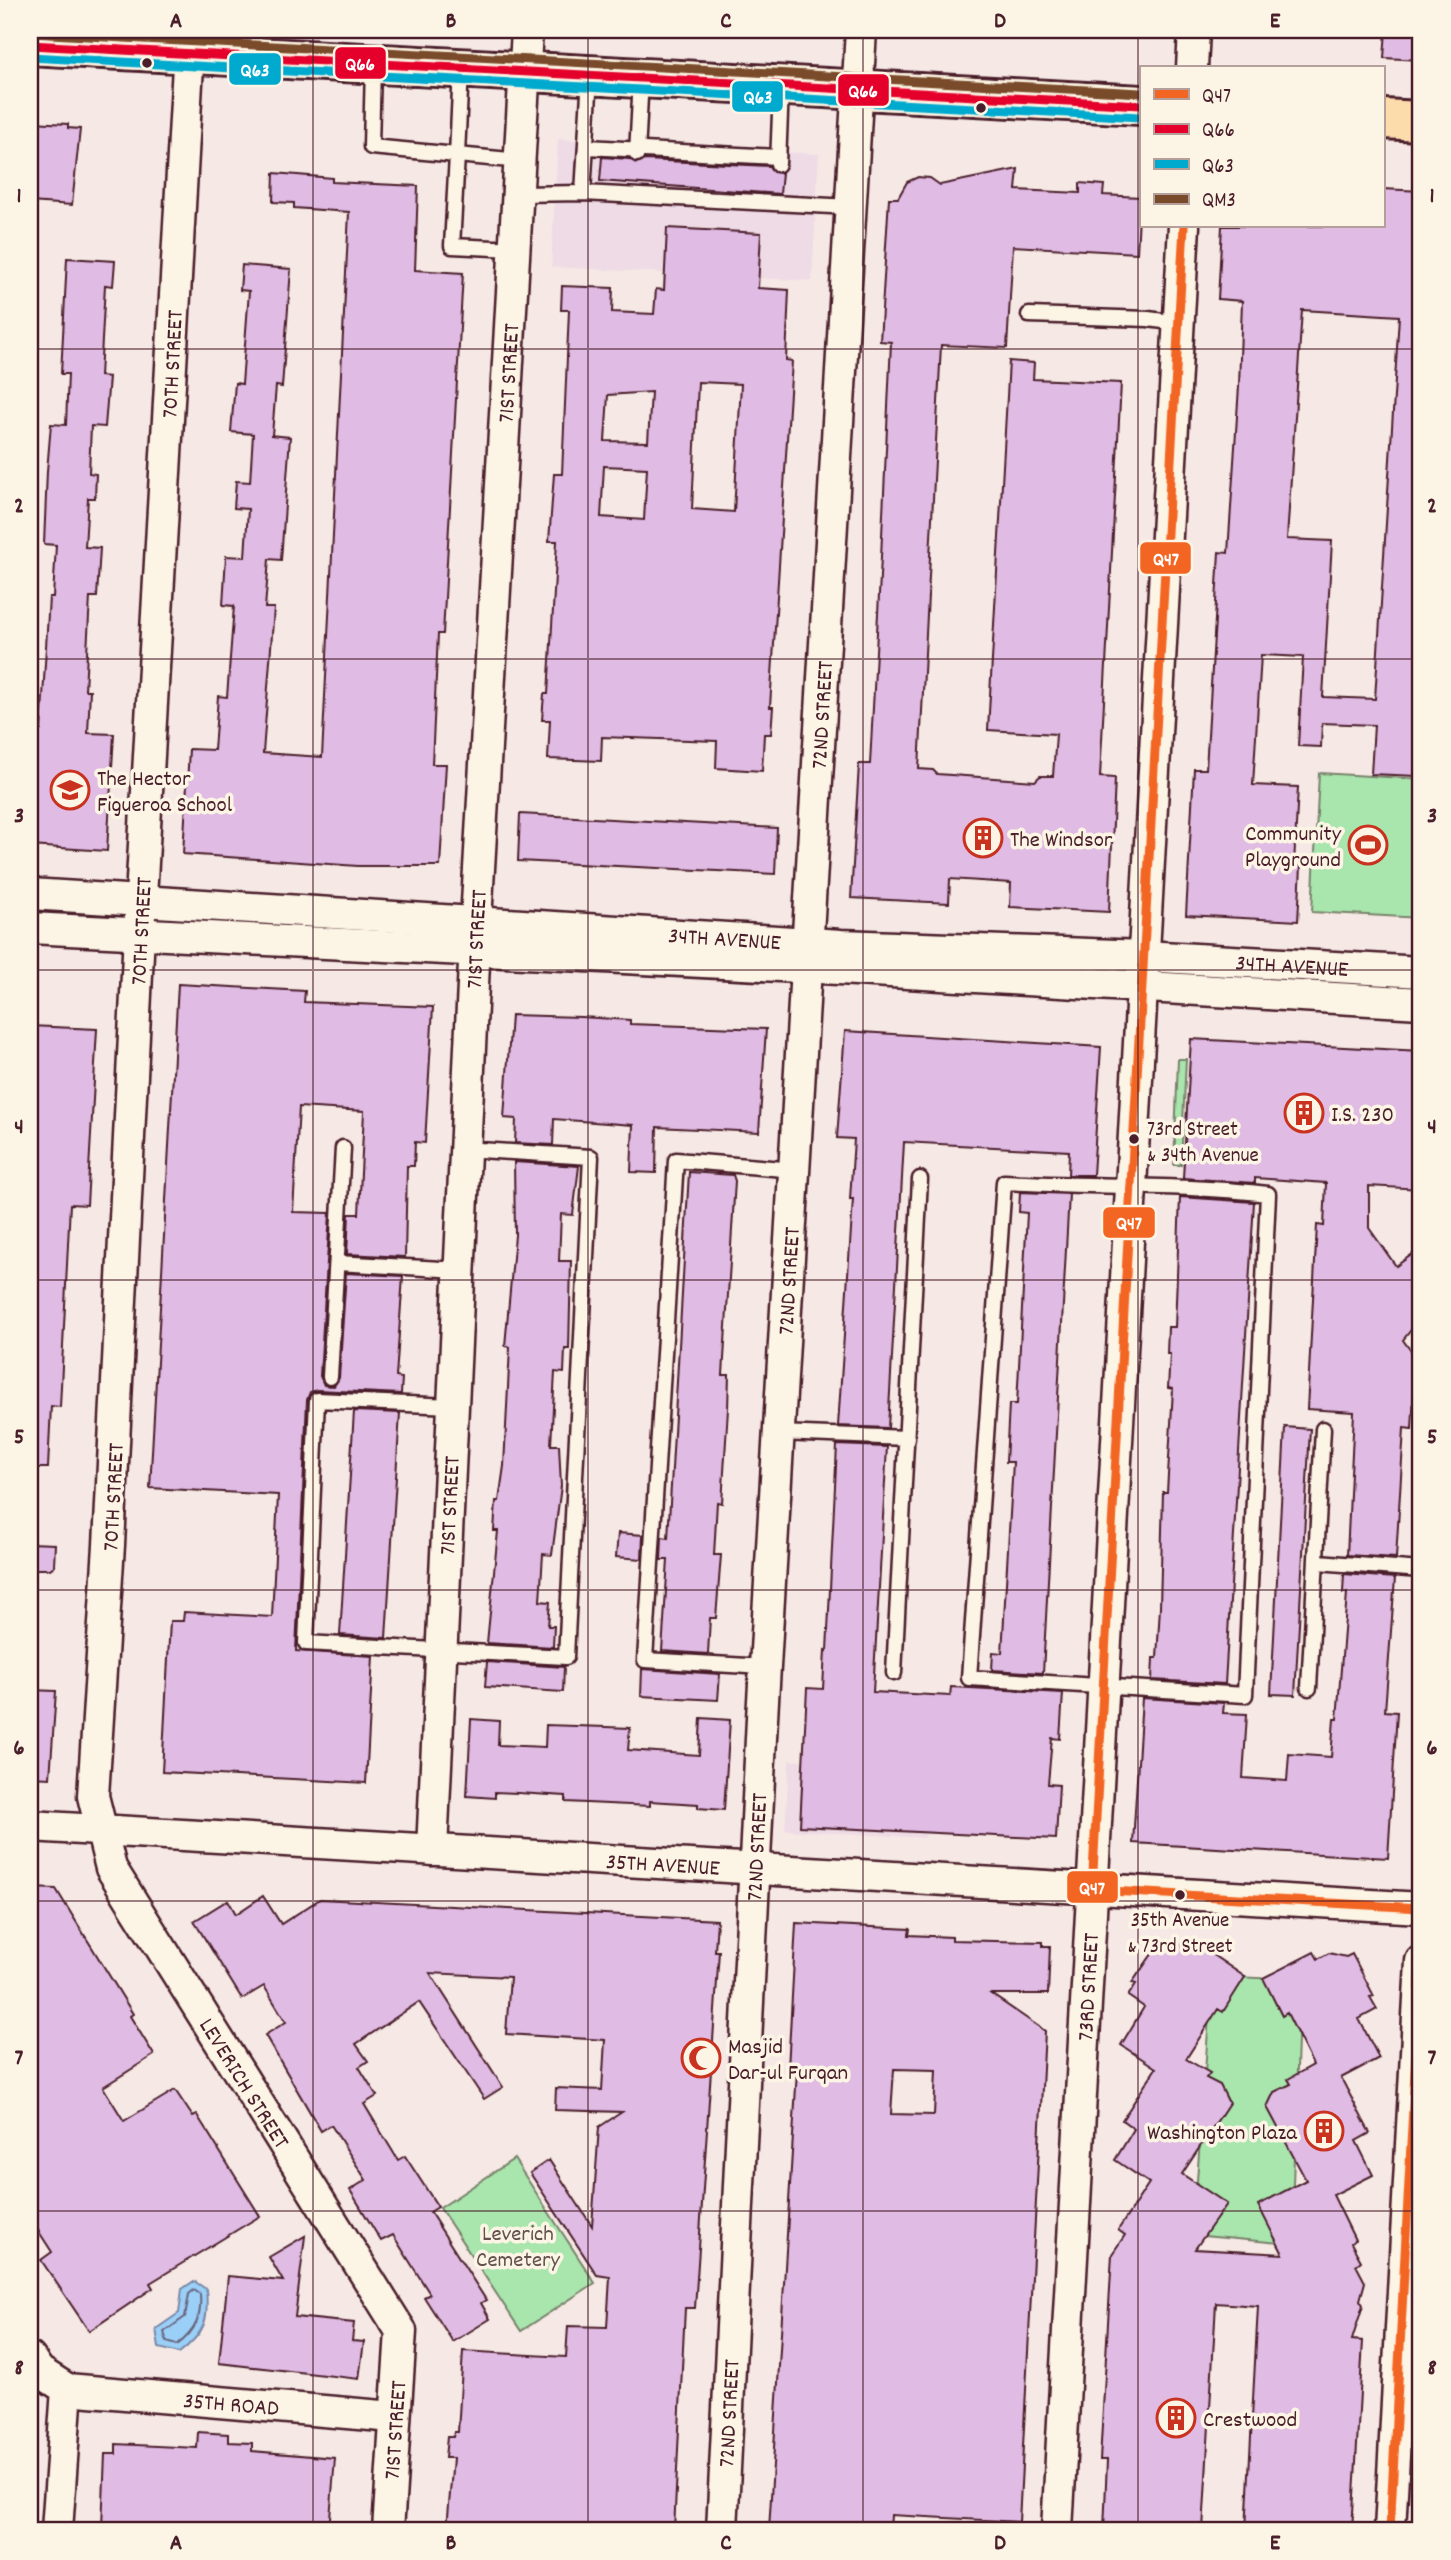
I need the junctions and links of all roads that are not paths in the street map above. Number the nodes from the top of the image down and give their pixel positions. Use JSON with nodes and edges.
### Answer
{"nodes":[{"id":1,"x":527,"y":30,"type":"edge"},
{"id":2,"x":861,"y":30,"type":"edge"},
{"id":3,"x":1194,"y":30,"type":"edge"},
{"id":4,"x":189,"y":42,"type":"edge"},
{"id":5,"x":43,"y":46,"type":"edge"},
{"id":6,"x":373,"y":63,"type":"junction"},
{"id":7,"x":1192,"y":66,"type":"edge"},
{"id":8,"x":461,"y":68,"type":"junction"},
{"id":9,"x":525,"y":72,"type":"junction"},
{"id":10,"x":590,"y":75,"type":"junction"},
{"id":11,"x":641,"y":78,"type":"junction"},
{"id":12,"x":781,"y":86,"type":"junction"},
{"id":13,"x":858,"y":90,"type":"junction"},
{"id":14,"x":1140,"y":105,"type":"edge"},
{"id":15,"x":1384,"y":119,"type":"edge"},
{"id":16,"x":1421,"y":121,"type":"edge"},
{"id":17,"x":587,"y":147,"type":"junction"},
{"id":18,"x":637,"y":151,"type":"junction"},
{"id":19,"x":457,"y":155,"type":"junction"},
{"id":20,"x":520,"y":161,"type":"junction"},
{"id":21,"x":583,"y":193,"type":"junction"},
{"id":22,"x":518,"y":194,"type":"junction"},
{"id":23,"x":850,"y":207,"type":"junction"},
{"id":24,"x":1184,"y":228,"type":"edge"},
{"id":25,"x":514,"y":249,"type":"junction"},
{"id":26,"x":1029,"y":315,"type":"dead end"},
{"id":27,"x":1179,"y":323,"type":"junction"},
{"id":28,"x":30,"y":894,"type":"edge"},
{"id":29,"x":141,"y":900,"type":"junction"},
{"id":30,"x":30,"y":928,"type":"edge"},
{"id":31,"x":139,"y":933,"type":"junction"},
{"id":32,"x":475,"y":936,"type":"junction"},
{"id":33,"x":808,"y":956,"type":"junction"},
{"id":34,"x":1144,"y":956,"type":"junction"},
{"id":35,"x":1421,"y":972,"type":"edge"},
{"id":36,"x":1142,"y":986,"type":"junction"},
{"id":37,"x":1421,"y":1003,"type":"edge"},
{"id":38,"x":343,"y":1147,"type":"dead end"},
{"id":39,"x":464,"y":1149,"type":"junction"},
{"id":40,"x":795,"y":1170,"type":"junction"},
{"id":41,"x":920,"y":1179,"type":"dead end"},
{"id":42,"x":1132,"y":1184,"type":"junction"},
{"id":43,"x":337,"y":1263,"type":"junction"},
{"id":44,"x":459,"y":1270,"type":"junction"},
{"id":45,"x":330,"y":1377,"type":"dead end"},
{"id":46,"x":452,"y":1406,"type":"junction"},
{"id":47,"x":1323,"y":1429,"type":"dead end"},
{"id":48,"x":779,"y":1433,"type":"junction"},
{"id":49,"x":907,"y":1438,"type":"junction"},
{"id":50,"x":1318,"y":1562,"type":"junction"},
{"id":51,"x":1421,"y":1570,"type":"edge"},
{"id":52,"x":442,"y":1651,"type":"junction"},
{"id":53,"x":765,"y":1667,"type":"junction"},
{"id":54,"x":894,"y":1673,"type":"dead end"},
{"id":55,"x":1104,"y":1685,"type":"junction"},
{"id":56,"x":1309,"y":1688,"type":"dead end"},
{"id":57,"x":30,"y":1826,"type":"edge"},
{"id":58,"x":102,"y":1830,"type":"junction"},
{"id":59,"x":432,"y":1850,"type":"junction"},
{"id":60,"x":754,"y":1870,"type":"junction"},
{"id":61,"x":1092,"y":1890,"type":"junction"},
{"id":62,"x":1421,"y":1908,"type":"edge"},
{"id":63,"x":1421,"y":1961,"type":"edge"},
{"id":64,"x":401,"y":2331,"type":"joint"},
{"id":65,"x":30,"y":2358,"type":"edge"},
{"id":66,"x":67,"y":2389,"type":"junction"},
{"id":67,"x":394,"y":2417,"type":"junction"},
{"id":68,"x":57,"y":2530,"type":"edge"},
{"id":69,"x":388,"y":2530,"type":"edge"},
{"id":70,"x":722,"y":2530,"type":"edge"},
{"id":71,"x":1057,"y":2530,"type":"edge"},
{"id":72,"x":1390,"y":2530,"type":"edge"}],
"edges":[{"from":1,"to":9,"type":"street","name":"71ST STREET"},
{"from":2,"to":13,"type":"street","name":"72ND STREET"},
{"from":3,"to":7,"type":"street"},
{"from":4,"to":5,"type":"main road"},
{"from":4,"to":6,"type":"main road"},
{"from":4,"to":29,"type":"street","name":"70TH STREET"},
{"from":6,"to":8,"type":"main road"},
{"from":6,"to":19,"type":"lane"},
{"from":8,"to":9,"type":"main road"},
{"from":8,"to":19,"type":"lane"},
{"from":9,"to":10,"type":"main road"},
{"from":9,"to":20,"type":"street","name":"71ST STREET"},
{"from":10,"to":11,"type":"main road"},
{"from":10,"to":17,"type":"lane"},
{"from":11,"to":12,"type":"main road"},
{"from":11,"to":18,"type":"lane"},
{"from":12,"to":13,"type":"main road"},
{"from":12,"to":18,"type":"lane"},
{"from":13,"to":14,"type":"main road"},
{"from":13,"to":23,"type":"street","name":"72ND STREET"},
{"from":15,"to":16,"type":"main road"},
{"from":17,"to":18,"type":"lane"},
{"from":17,"to":21,"type":"lane"},
{"from":19,"to":20,"type":"lane"},
{"from":19,"to":25,"type":"lane"},
{"from":20,"to":22,"type":"street","name":"71ST STREET"},
{"from":21,"to":22,"type":"lane"},
{"from":21,"to":23,"type":"lane"},
{"from":22,"to":25,"type":"street","name":"71ST STREET"},
{"from":23,"to":33,"type":"street","name":"72ND STREET"},
{"from":24,"to":27,"type":"street","name":"73RD STREET"},
{"from":25,"to":32,"type":"street","name":"71ST STREET"},
{"from":26,"to":27,"type":"lane"},
{"from":27,"to":34,"type":"street","name":"73RD STREET"},
{"from":28,"to":29,"type":"street","name":"34TH AVENUE"},
{"from":29,"to":31,"type":"street","name":"70TH STREET"},
{"from":29,"to":32,"type":"street","name":"34TH AVENUE"},
{"from":30,"to":31,"type":"street","name":"34TH AVENUE"},
{"from":31,"to":32,"type":"street","name":"34TH AVENUE"},
{"from":31,"to":58,"type":"street","name":"70TH STREET"},
{"from":32,"to":33,"type":"street","name":"34TH AVENUE"},
{"from":32,"to":39,"type":"street","name":"71ST STREET"},
{"from":33,"to":34,"type":"street","name":"34TH AVENUE"},
{"from":33,"to":36,"type":"street","name":"34TH AVENUE"},
{"from":33,"to":40,"type":"street","name":"72ND STREET"},
{"from":34,"to":35,"type":"street","name":"34TH AVENUE"},
{"from":34,"to":36,"type":"street","name":"73RD STREET"},
{"from":36,"to":37,"type":"street","name":"34TH AVENUE"},
{"from":36,"to":42,"type":"street","name":"73RD STREET"},
{"from":38,"to":43,"type":"lane"},
{"from":39,"to":44,"type":"street","name":"71ST STREET"},
{"from":39,"to":52,"type":"lane"},
{"from":40,"to":48,"type":"street","name":"72ND STREET"},
{"from":40,"to":53,"type":"lane"},
{"from":41,"to":49,"type":"lane"},
{"from":42,"to":55,"type":"street","name":"73RD STREET"},
{"from":42,"to":55,"type":"lane"},
{"from":42,"to":55,"type":"lane"},
{"from":43,"to":44,"type":"lane"},
{"from":43,"to":45,"type":"lane"},
{"from":44,"to":46,"type":"street","name":"71ST STREET"},
{"from":46,"to":52,"type":"street","name":"71ST STREET"},
{"from":46,"to":52,"type":"lane"},
{"from":47,"to":50,"type":"lane"},
{"from":48,"to":49,"type":"lane"},
{"from":48,"to":53,"type":"street","name":"72ND STREET"},
{"from":49,"to":54,"type":"lane"},
{"from":50,"to":51,"type":"lane"},
{"from":50,"to":56,"type":"lane"},
{"from":52,"to":59,"type":"street","name":"71ST STREET"},
{"from":53,"to":60,"type":"street","name":"72ND STREET"},
{"from":55,"to":61,"type":"street","name":"73RD STREET"},
{"from":57,"to":58,"type":"street","name":"35TH AVENUE"},
{"from":58,"to":59,"type":"street","name":"35TH AVENUE"},
{"from":58,"to":64,"type":"street","name":"LEVERICH STREET"},
{"from":59,"to":60,"type":"street","name":"35TH AVENUE"},
{"from":60,"to":61,"type":"street","name":"35TH AVENUE"},
{"from":60,"to":70,"type":"street","name":"72ND STREET"},
{"from":61,"to":62,"type":"street","name":"35TH AVENUE"},
{"from":61,"to":71,"type":"street","name":"73RD STREET"},
{"from":63,"to":72,"type":"street"},
{"from":64,"to":67,"type":"street","name":"71ST STREET"},
{"from":65,"to":66,"type":"street"},
{"from":66,"to":67,"type":"street","name":"35TH ROAD"},
{"from":66,"to":68,"type":"street"},
{"from":67,"to":69,"type":"street","name":"71ST STREET"}]}
